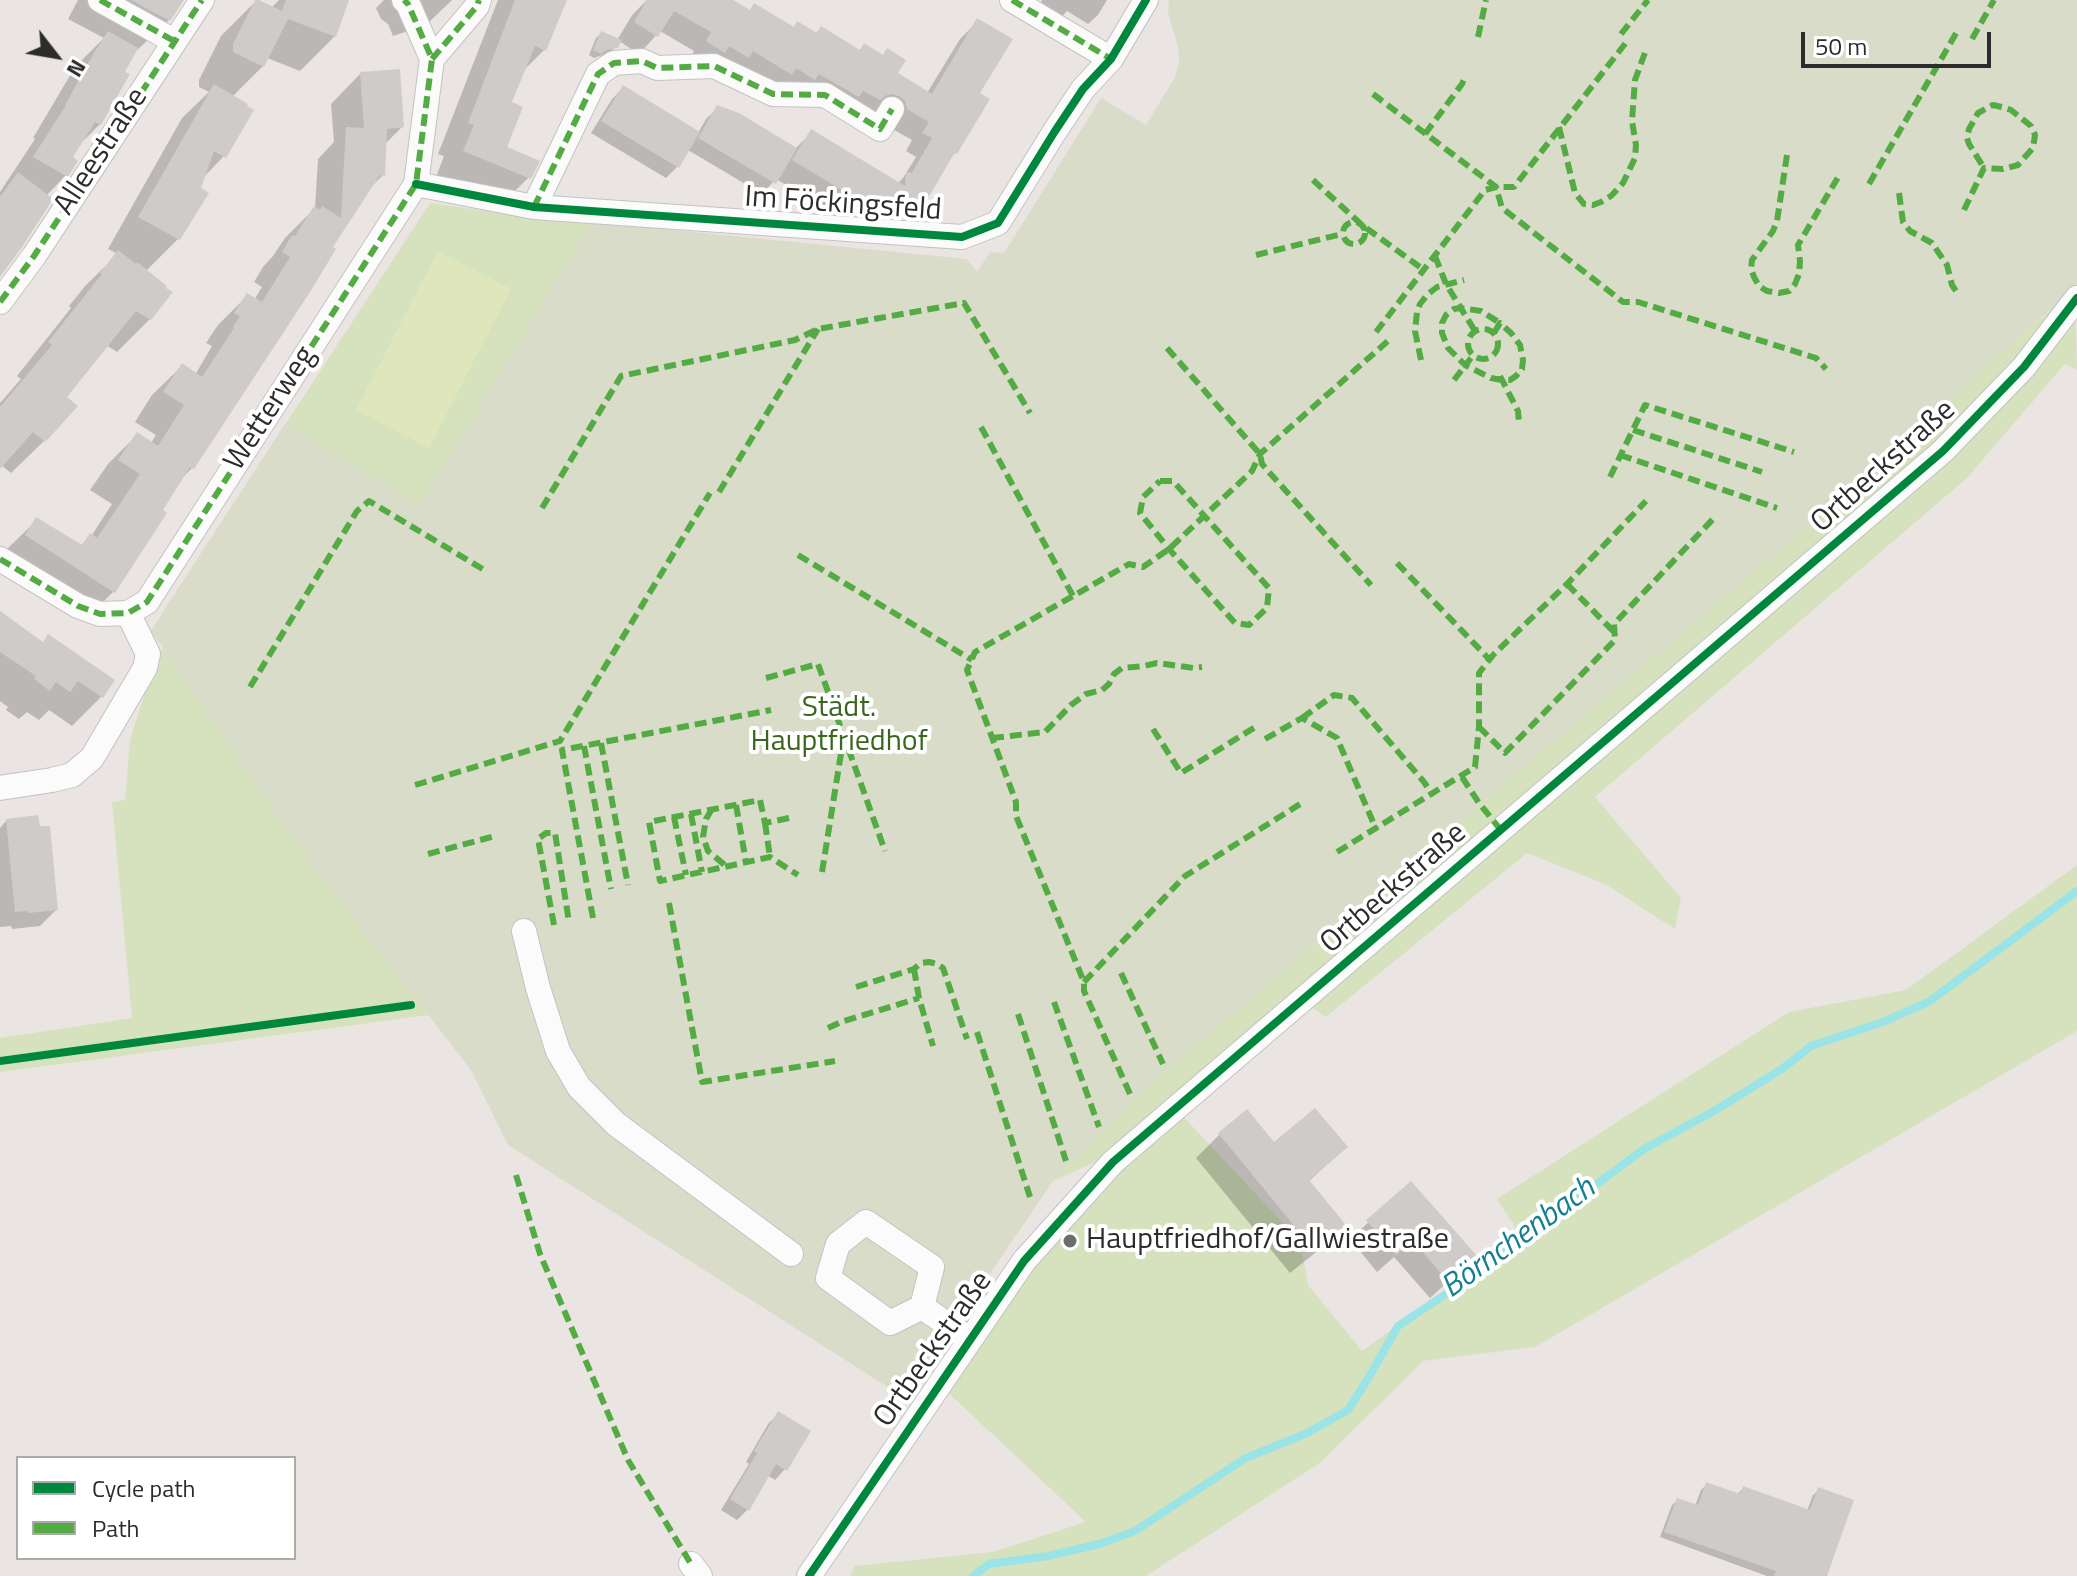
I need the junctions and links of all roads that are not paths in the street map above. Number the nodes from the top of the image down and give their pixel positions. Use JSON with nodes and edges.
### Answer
{"nodes":[{"id":1,"x":100,"y":0,"type":"edge"},
{"id":2,"x":202,"y":0,"type":"edge"},
{"id":3,"x":404,"y":0,"type":"edge"},
{"id":4,"x":479,"y":0,"type":"edge"},
{"id":5,"x":1012,"y":0,"type":"edge"},
{"id":6,"x":1146,"y":0,"type":"edge"},
{"id":7,"x":174,"y":41,"type":"junction"},
{"id":8,"x":432,"y":59,"type":"junction"},
{"id":9,"x":1111,"y":59,"type":"junction"},
{"id":10,"x":892,"y":109,"type":"dead end"},
{"id":11,"x":416,"y":184,"type":"junction"},
{"id":12,"x":534,"y":207,"type":"junction"},
{"id":13,"x":2077,"y":298,"type":"edge"},
{"id":14,"x":0,"y":302,"type":"edge"},
{"id":15,"x":0,"y":559,"type":"edge"},
{"id":16,"x":128,"y":613,"type":"junction"},
{"id":17,"x":0,"y":788,"type":"edge"},
{"id":18,"x":524,"y":931,"type":"dead end"},
{"id":19,"x":791,"y":1254,"type":"dead end"},
{"id":20,"x":922,"y":1307,"type":"junction"},
{"id":21,"x":969,"y":1339,"type":"junction"},
{"id":22,"x":809,"y":1576,"type":"edge"}],
"edges":[{"from":1,"to":7,"type":"street"},
{"from":2,"to":7,"type":"street","name":"Alleestraße"},
{"from":3,"to":8,"type":"street"},
{"from":4,"to":8,"type":"street"},
{"from":5,"to":9,"type":"street"},
{"from":6,"to":9,"type":"street","name":"Im Föckingsfeld"},
{"from":7,"to":14,"type":"street","name":"Alleestraße"},
{"from":8,"to":11,"type":"street","name":"Wetterweg"},
{"from":9,"to":12,"type":"street","name":"Im Föckingsfeld"},
{"from":10,"to":12,"type":"street"},
{"from":11,"to":12,"type":"street","name":"Im Föckingsfeld"},
{"from":11,"to":16,"type":"street","name":"Wetterweg"},
{"from":13,"to":21,"type":"street","name":"Ortbeckstraße"},
{"from":15,"to":16,"type":"street"},
{"from":16,"to":17,"type":"street"},
{"from":18,"to":19,"type":"street"},
{"from":20,"to":20,"type":"street"},
{"from":20,"to":21,"type":"street"},
{"from":21,"to":22,"type":"street","name":"Ortbeckstraße"}]}
